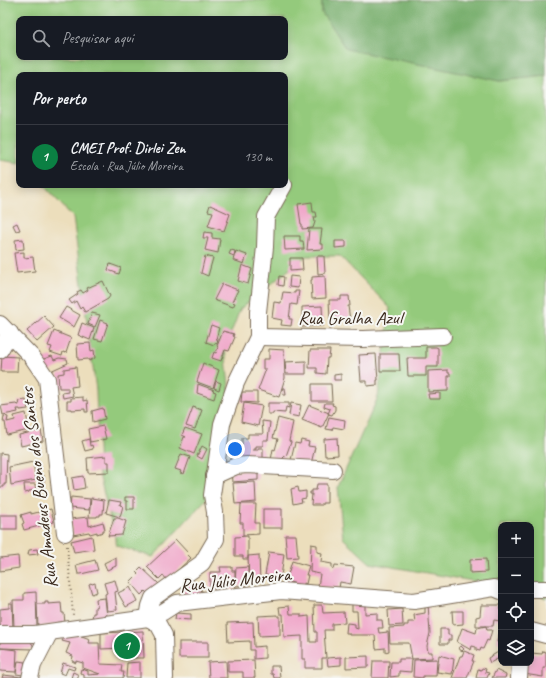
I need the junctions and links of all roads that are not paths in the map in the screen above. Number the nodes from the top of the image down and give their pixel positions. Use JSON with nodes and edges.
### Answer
{"nodes":[{"id":1,"x":282,"y":188,"type":"edge"},
{"id":2,"x":5,"y":328,"type":"edge"},
{"id":3,"x":443,"y":336,"type":"dead end"},
{"id":4,"x":258,"y":337,"type":"junction"},
{"id":5,"x":0,"y":350,"type":"edge"},
{"id":6,"x":333,"y":470,"type":"dead end"},
{"id":7,"x":214,"y":476,"type":"junction"},
{"id":8,"x":65,"y":533,"type":"road end"},
{"id":9,"x":498,"y":589,"type":"edge"},
{"id":10,"x":534,"y":589,"type":"edge"},
{"id":11,"x":546,"y":589,"type":"edge"},
{"id":12,"x":148,"y":618,"type":"junction"},
{"id":13,"x":50,"y":632,"type":"junction"},
{"id":14,"x":534,"y":632,"type":"edge"},
{"id":15,"x":0,"y":634,"type":"edge"},
{"id":16,"x":546,"y":635,"type":"edge"},
{"id":17,"x":520,"y":666,"type":"edge"},
{"id":18,"x":30,"y":678,"type":"edge"},
{"id":19,"x":165,"y":678,"type":"edge"},
{"id":20,"x":519,"y":678,"type":"edge"}],
"edges":[{"from":1,"to":4,"type":"street"},
{"from":2,"to":5,"type":"street"},
{"from":2,"to":8,"type":"street","name":"Rua Amadeus Bueno dos Santos"},
{"from":3,"to":4,"type":"street","name":"Rua Gralha Azul"},
{"from":4,"to":7,"type":"street"},
{"from":6,"to":7,"type":"street"},
{"from":7,"to":12,"type":"street"},
{"from":9,"to":12,"type":"street","name":"Rua Júlio Moreira"},
{"from":10,"to":11,"type":"street"},
{"from":12,"to":13,"type":"street","name":"Rua Júlio Moreira"},
{"from":12,"to":19,"type":"street"},
{"from":13,"to":15,"type":"street","name":"Rua Júlio Moreira"},
{"from":13,"to":18,"type":"street"},
{"from":14,"to":16,"type":"street"},
{"from":17,"to":20,"type":"street"}]}
